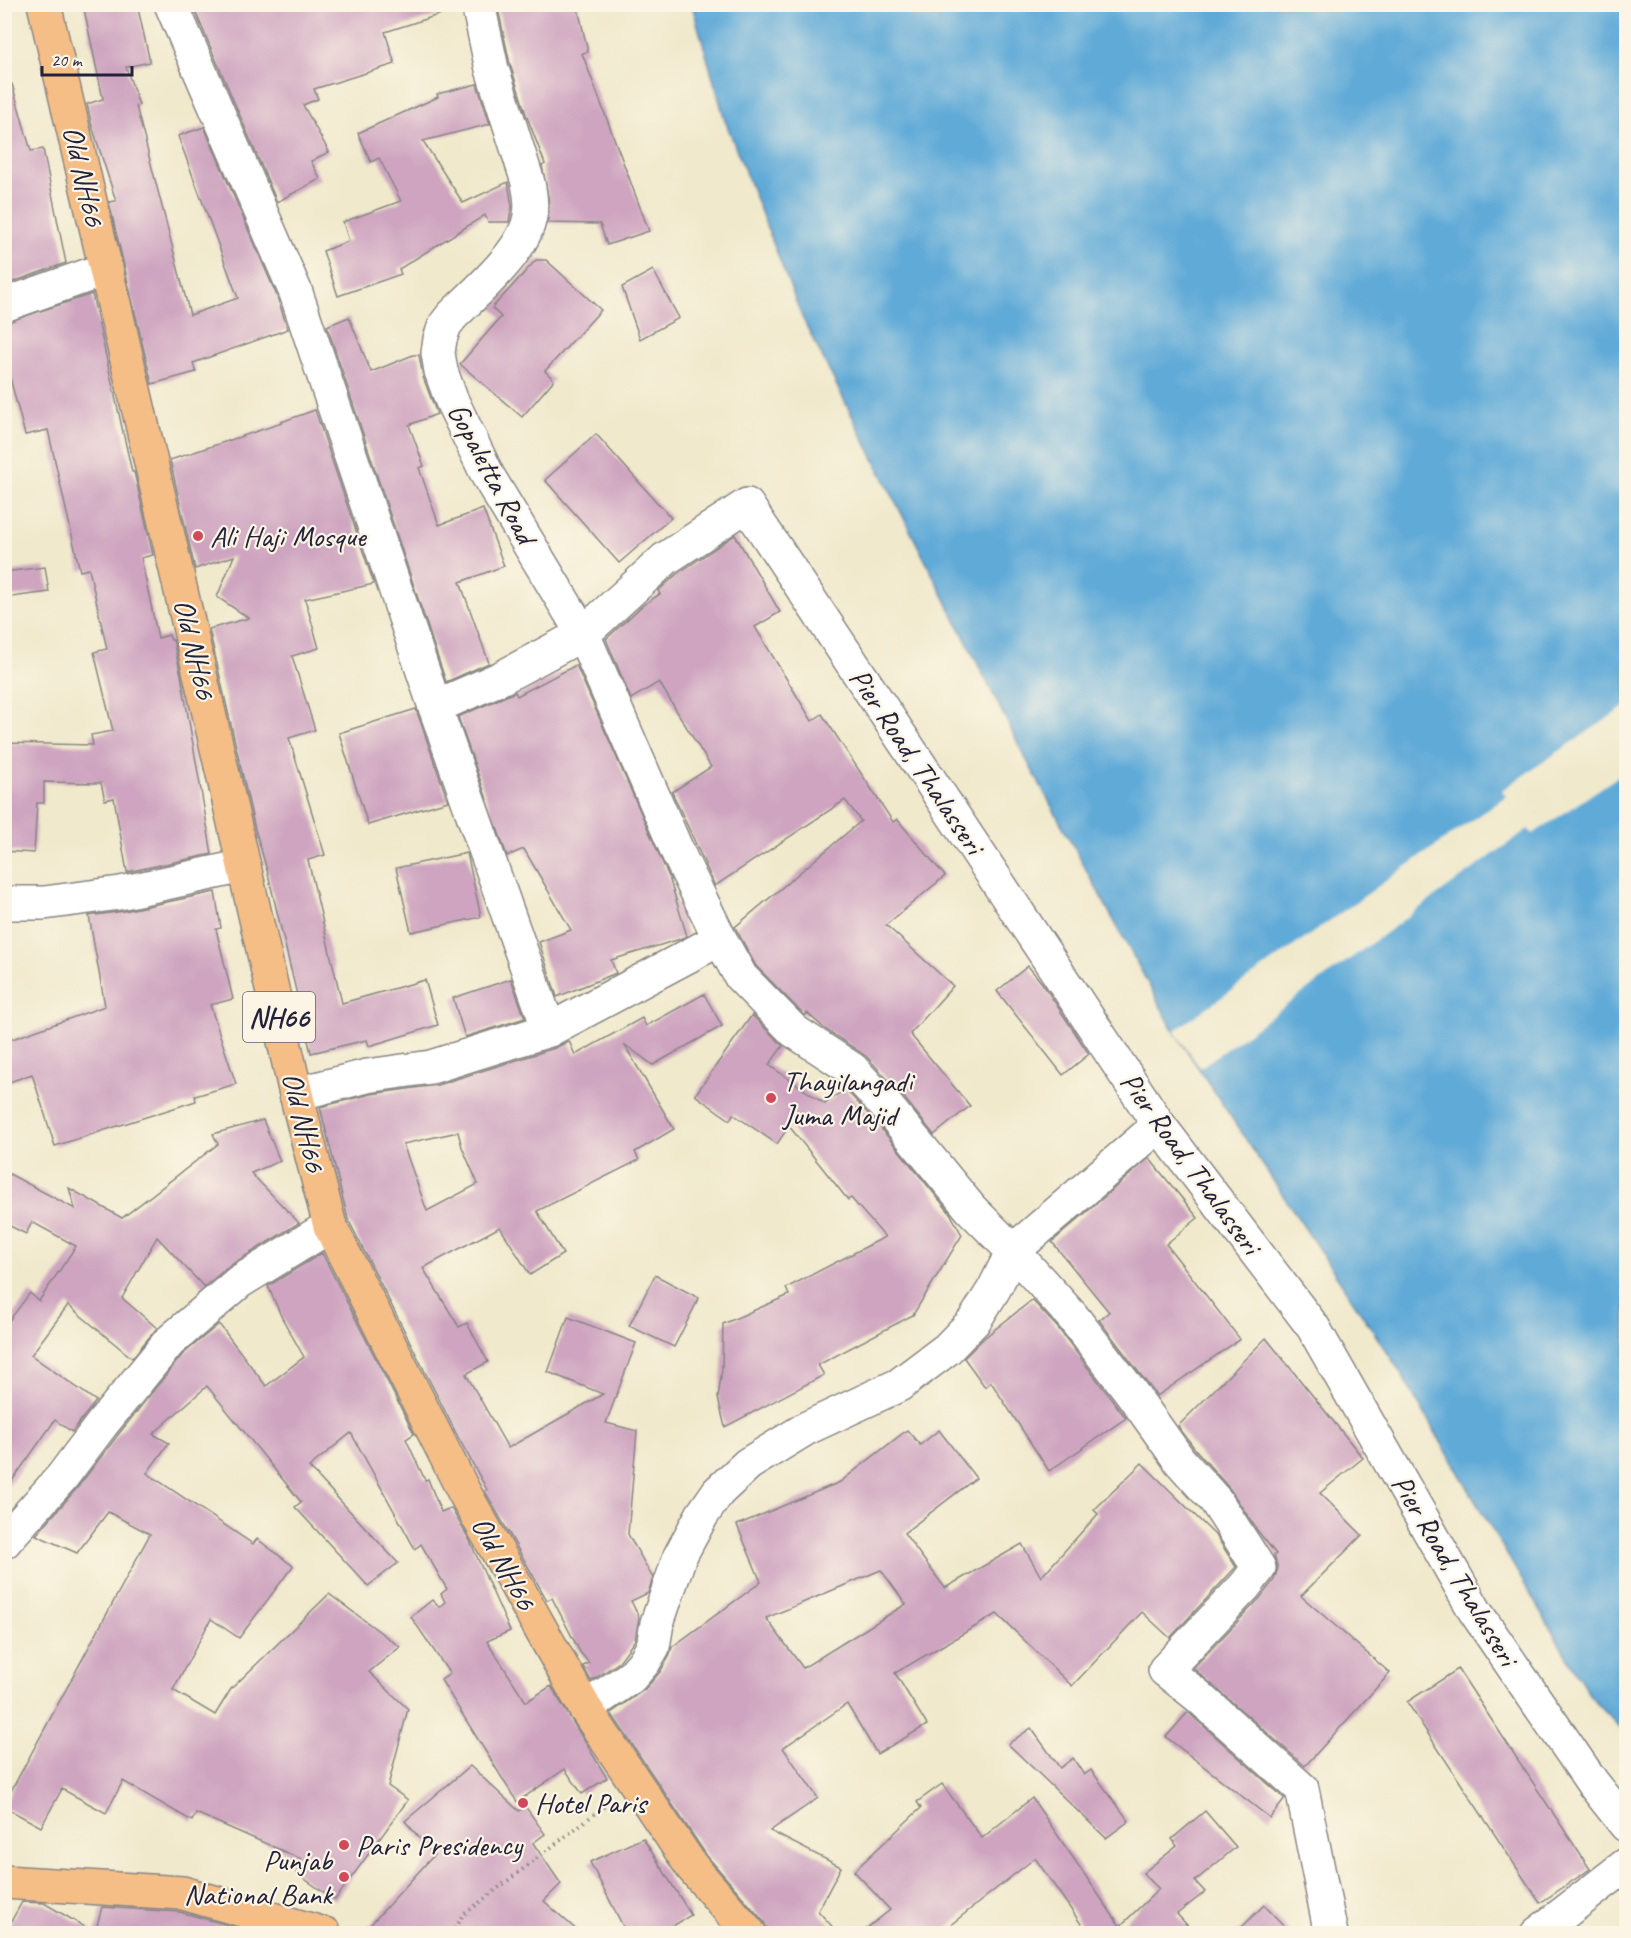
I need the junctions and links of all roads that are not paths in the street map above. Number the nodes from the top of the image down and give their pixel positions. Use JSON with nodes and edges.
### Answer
{"nodes":[{"id":1,"x":44,"y":4,"type":"edge"},
{"id":2,"x":171,"y":4,"type":"edge"},
{"id":3,"x":478,"y":4,"type":"edge"},
{"id":4,"x":106,"y":269,"type":"junction"},
{"id":5,"x":4,"y":305,"type":"edge"},
{"id":6,"x":583,"y":634,"type":"junction"},
{"id":7,"x":435,"y":707,"type":"junction"},
{"id":8,"x":244,"y":866,"type":"junction"},
{"id":9,"x":4,"y":903,"type":"edge"},
{"id":10,"x":720,"y":939,"type":"junction"},
{"id":11,"x":549,"y":1030,"type":"junction"},
{"id":12,"x":296,"y":1094,"type":"junction"},
{"id":13,"x":1159,"y":1125,"type":"junction"},
{"id":14,"x":330,"y":1226,"type":"junction"},
{"id":15,"x":1013,"y":1251,"type":"junction"},
{"id":16,"x":4,"y":1542,"type":"edge"},
{"id":17,"x":585,"y":1708,"type":"junction"},
{"id":18,"x":1626,"y":1825,"type":"edge"},
{"id":19,"x":1626,"y":1865,"type":"edge"},
{"id":20,"x":4,"y":1882,"type":"edge"},
{"id":21,"x":325,"y":1934,"type":"edge"},
{"id":22,"x":750,"y":1934,"type":"edge"},
{"id":23,"x":1331,"y":1934,"type":"edge"},
{"id":24,"x":1537,"y":1934,"type":"edge"}],
"edges":[{"from":1,"to":4,"type":"main road","name":"Old NH66","number":"NH66"},
{"from":2,"to":7,"type":"street"},
{"from":3,"to":6,"type":"street","name":"Gopaletta Road"},
{"from":4,"to":5,"type":"street"},
{"from":4,"to":8,"type":"main road","name":"Old NH66","number":"NH66"},
{"from":6,"to":7,"type":"street"},
{"from":6,"to":10,"type":"street","name":"Gopaletta Road"},
{"from":6,"to":13,"type":"street","name":"Pier Road, Thalasseri"},
{"from":7,"to":11,"type":"street"},
{"from":8,"to":9,"type":"street"},
{"from":8,"to":12,"type":"main road","name":"Old NH66","number":"NH66"},
{"from":10,"to":11,"type":"street"},
{"from":10,"to":15,"type":"street","name":"Gopaletta Road"},
{"from":11,"to":12,"type":"street"},
{"from":12,"to":14,"type":"main road","name":"Old NH66","number":"NH66"},
{"from":13,"to":15,"type":"street"},
{"from":13,"to":18,"type":"street","name":"Pier Road, Thalasseri"},
{"from":14,"to":16,"type":"street"},
{"from":14,"to":17,"type":"main road","name":"Old NH66","number":"NH66"},
{"from":15,"to":17,"type":"street"},
{"from":15,"to":23,"type":"street","name":"Gopaletta Road"},
{"from":17,"to":22,"type":"main road","name":"Old NH66","number":"NH66"},
{"from":19,"to":24,"type":"street"},
{"from":20,"to":21,"type":"main road"}]}
